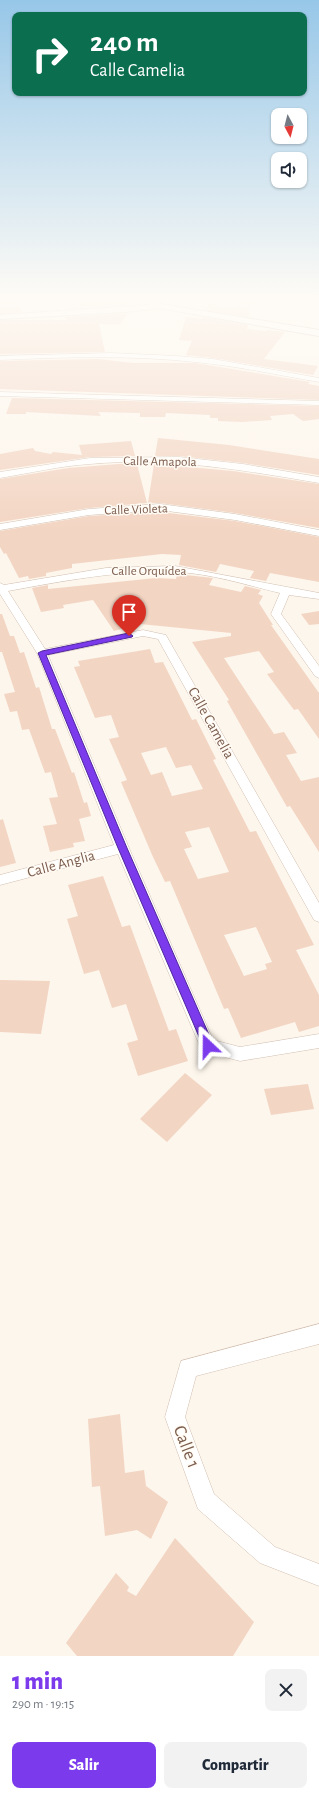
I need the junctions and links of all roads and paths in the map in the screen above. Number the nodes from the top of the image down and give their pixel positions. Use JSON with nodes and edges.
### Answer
{"nodes":[{"id":1,"x":291,"y":375,"type":"edge"},
{"id":2,"x":319,"y":380,"type":"edge"},
{"id":3,"x":0,"y":394,"type":"edge"},
{"id":4,"x":319,"y":403,"type":"edge"},
{"id":5,"x":0,"y":475,"type":"edge"},
{"id":6,"x":319,"y":480,"type":"edge"},
{"id":7,"x":0,"y":527,"type":"edge"},
{"id":8,"x":319,"y":533,"type":"edge"},
{"id":9,"x":0,"y":588,"type":"edge"},
{"id":10,"x":286,"y":591,"type":"junction"},
{"id":11,"x":319,"y":596,"type":"edge"},
{"id":12,"x":42,"y":653,"type":"junction"},
{"id":13,"x":319,"y":674,"type":"edge"},
{"id":14,"x":122,"y":848,"type":"junction"},
{"id":15,"x":0,"y":880,"type":"edge"},
{"id":16,"x":319,"y":916,"type":"edge"},
{"id":17,"x":319,"y":1041,"type":"edge"},
{"id":18,"x":319,"y":1334,"type":"edge"},
{"id":19,"x":319,"y":1575,"type":"edge"}],
"edges":[{"from":1,"to":2,"type":"street"},
{"from":3,"to":4,"type":"street"},
{"from":5,"to":6,"type":"street","name":"Calle Amapola"},
{"from":7,"to":8,"type":"street","name":"Calle Violeta"},
{"from":9,"to":10,"type":"street","name":"Calle Orquídea"},
{"from":9,"to":12,"type":"street"},
{"from":10,"to":11,"type":"street","name":"Calle Orquídea"},
{"from":10,"to":13,"type":"street"},
{"from":12,"to":14,"type":"street"},
{"from":12,"to":16,"type":"street","name":"Calle Camelia"},
{"from":14,"to":15,"type":"street","name":"Calle Anglia"},
{"from":14,"to":17,"type":"street"},
{"from":18,"to":19,"type":"street","name":"Calle 1"}]}
